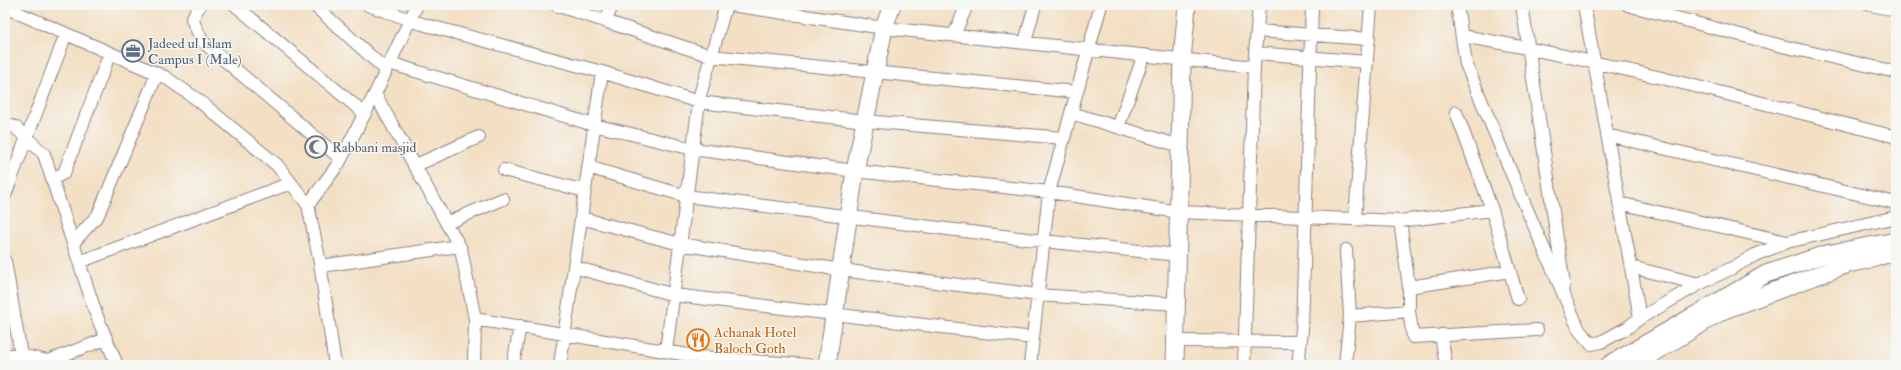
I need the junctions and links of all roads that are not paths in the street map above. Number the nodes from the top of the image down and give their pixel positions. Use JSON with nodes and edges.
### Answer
{"nodes":[{"id":1,"x":200,"y":5,"type":"edge"},
{"id":2,"x":235,"y":5,"type":"edge"},
{"id":3,"x":314,"y":5,"type":"edge"},
{"id":4,"x":368,"y":5,"type":"edge"},
{"id":5,"x":417,"y":5,"type":"edge"},
{"id":6,"x":556,"y":5,"type":"edge"},
{"id":7,"x":612,"y":5,"type":"edge"},
{"id":8,"x":726,"y":5,"type":"edge"},
{"id":9,"x":731,"y":5,"type":"edge"},
{"id":10,"x":892,"y":5,"type":"edge"},
{"id":11,"x":967,"y":5,"type":"edge"},
{"id":12,"x":1035,"y":5,"type":"edge"},
{"id":13,"x":1101,"y":5,"type":"edge"},
{"id":14,"x":1187,"y":5,"type":"edge"},
{"id":15,"x":1259,"y":5,"type":"edge"},
{"id":16,"x":1312,"y":5,"type":"edge"},
{"id":17,"x":1371,"y":5,"type":"edge"},
{"id":18,"x":1457,"y":5,"type":"edge"},
{"id":19,"x":1522,"y":5,"type":"edge"},
{"id":20,"x":1584,"y":5,"type":"edge"},
{"id":21,"x":1628,"y":5,"type":"edge"},
{"id":22,"x":1870,"y":5,"type":"edge"},
{"id":23,"x":1896,"y":10,"type":"edge"},
{"id":24,"x":8,"y":11,"type":"edge"},
{"id":25,"x":409,"y":20,"type":"junction"},
{"id":26,"x":606,"y":21,"type":"junction"},
{"id":27,"x":884,"y":28,"type":"junction"},
{"id":28,"x":1257,"y":31,"type":"junction"},
{"id":29,"x":66,"y":34,"type":"junction"},
{"id":30,"x":1311,"y":34,"type":"junction"},
{"id":31,"x":954,"y":35,"type":"junction"},
{"id":32,"x":1462,"y":36,"type":"junction"},
{"id":33,"x":1369,"y":39,"type":"junction"},
{"id":34,"x":1025,"y":42,"type":"junction"},
{"id":35,"x":1528,"y":47,"type":"junction"},
{"id":36,"x":1088,"y":49,"type":"junction"},
{"id":37,"x":110,"y":53,"type":"junction"},
{"id":38,"x":1255,"y":53,"type":"junction"},
{"id":39,"x":1144,"y":55,"type":"junction"},
{"id":40,"x":711,"y":56,"type":"junction"},
{"id":41,"x":1310,"y":56,"type":"junction"},
{"id":42,"x":1182,"y":60,"type":"junction"},
{"id":43,"x":1594,"y":61,"type":"junction"},
{"id":44,"x":1367,"y":62,"type":"junction"},
{"id":45,"x":388,"y":66,"type":"junction"},
{"id":46,"x":1254,"y":67,"type":"junction"},
{"id":47,"x":602,"y":72,"type":"junction"},
{"id":48,"x":875,"y":72,"type":"junction"},
{"id":49,"x":1896,"y":72,"type":"edge"},
{"id":50,"x":157,"y":74,"type":"junction"},
{"id":51,"x":1076,"y":92,"type":"junction"},
{"id":52,"x":375,"y":94,"type":"junction"},
{"id":53,"x":699,"y":102,"type":"junction"},
{"id":54,"x":1456,"y":112,"type":"dead end"},
{"id":55,"x":1071,"y":113,"type":"junction"},
{"id":56,"x":365,"y":114,"type":"junction"},
{"id":57,"x":865,"y":121,"type":"junction"},
{"id":58,"x":5,"y":124,"type":"edge"},
{"id":59,"x":594,"y":125,"type":"junction"},
{"id":60,"x":1118,"y":127,"type":"junction"},
{"id":61,"x":1607,"y":135,"type":"junction"},
{"id":62,"x":26,"y":137,"type":"junction"},
{"id":63,"x":479,"y":137,"type":"dead end"},
{"id":64,"x":1896,"y":137,"type":"edge"},
{"id":65,"x":1064,"y":138,"type":"junction"},
{"id":66,"x":1180,"y":146,"type":"junction"},
{"id":67,"x":693,"y":149,"type":"junction"},
{"id":68,"x":341,"y":158,"type":"junction"},
{"id":69,"x":414,"y":166,"type":"junction"},
{"id":70,"x":588,"y":167,"type":"junction"},
{"id":71,"x":504,"y":170,"type":"dead end"},
{"id":72,"x":855,"y":171,"type":"junction"},
{"id":73,"x":52,"y":179,"type":"junction"},
{"id":74,"x":291,"y":184,"type":"junction"},
{"id":75,"x":585,"y":191,"type":"junction"},
{"id":76,"x":1049,"y":192,"type":"junction"},
{"id":77,"x":5,"y":195,"type":"edge"},
{"id":78,"x":686,"y":196,"type":"junction"},
{"id":79,"x":503,"y":200,"type":"dead end"},
{"id":80,"x":1896,"y":202,"type":"edge"},
{"id":81,"x":1619,"y":203,"type":"junction"},
{"id":82,"x":308,"y":205,"type":"junction"},
{"id":83,"x":1492,"y":210,"type":"junction"},
{"id":84,"x":1178,"y":212,"type":"junction"},
{"id":85,"x":1249,"y":214,"type":"junction"},
{"id":86,"x":849,"y":215,"type":"junction"},
{"id":87,"x":1305,"y":216,"type":"junction"},
{"id":88,"x":1896,"y":217,"type":"edge"},
{"id":89,"x":581,"y":218,"type":"junction"},
{"id":90,"x":1355,"y":218,"type":"junction"},
{"id":91,"x":1400,"y":221,"type":"junction"},
{"id":92,"x":447,"y":223,"type":"junction"},
{"id":93,"x":1043,"y":241,"type":"junction"},
{"id":94,"x":1896,"y":241,"type":"edge"},
{"id":95,"x":1787,"y":242,"type":"junction"},
{"id":96,"x":73,"y":243,"type":"junction"},
{"id":97,"x":680,"y":244,"type":"junction"},
{"id":98,"x":459,"y":246,"type":"junction"},
{"id":99,"x":1346,"y":250,"type":"dead end"},
{"id":100,"x":1896,"y":251,"type":"edge"},
{"id":101,"x":1178,"y":256,"type":"junction"},
{"id":102,"x":5,"y":261,"type":"edge"},
{"id":103,"x":79,"y":262,"type":"junction"},
{"id":104,"x":321,"y":266,"type":"junction"},
{"id":105,"x":574,"y":267,"type":"junction"},
{"id":106,"x":1631,"y":267,"type":"junction"},
{"id":107,"x":841,"y":270,"type":"junction"},
{"id":108,"x":1510,"y":271,"type":"junction"},
{"id":109,"x":1699,"y":284,"type":"junction"},
{"id":110,"x":1409,"y":287,"type":"junction"},
{"id":111,"x":674,"y":295,"type":"junction"},
{"id":112,"x":1038,"y":295,"type":"junction"},
{"id":113,"x":1518,"y":299,"type":"dead end"},
{"id":114,"x":1567,"y":301,"type":"junction"},
{"id":115,"x":1176,"y":304,"type":"junction"},
{"id":116,"x":1409,"y":311,"type":"junction"},
{"id":117,"x":834,"y":314,"type":"junction"},
{"id":118,"x":1350,"y":316,"type":"junction"},
{"id":119,"x":1640,"y":318,"type":"junction"},
{"id":120,"x":475,"y":319,"type":"junction"},
{"id":121,"x":520,"y":326,"type":"junction"},
{"id":122,"x":1537,"y":330,"type":"dead end"},
{"id":123,"x":565,"y":333,"type":"junction"},
{"id":124,"x":1442,"y":335,"type":"junction"},
{"id":125,"x":1033,"y":338,"type":"junction"},
{"id":126,"x":106,"y":339,"type":"junction"},
{"id":127,"x":1175,"y":341,"type":"junction"},
{"id":128,"x":1245,"y":342,"type":"junction"},
{"id":129,"x":1300,"y":342,"type":"junction"},
{"id":130,"x":666,"y":351,"type":"junction"},
{"id":131,"x":5,"y":355,"type":"edge"},
{"id":132,"x":21,"y":355,"type":"junction"},
{"id":133,"x":47,"y":363,"type":"edge"},
{"id":134,"x":117,"y":365,"type":"edge"},
{"id":135,"x":335,"y":365,"type":"edge"},
{"id":136,"x":474,"y":365,"type":"edge"},
{"id":137,"x":513,"y":365,"type":"edge"},
{"id":138,"x":560,"y":365,"type":"edge"},
{"id":139,"x":807,"y":365,"type":"edge"},
{"id":140,"x":827,"y":365,"type":"edge"},
{"id":141,"x":1030,"y":365,"type":"edge"},
{"id":142,"x":1175,"y":365,"type":"edge"},
{"id":143,"x":1244,"y":365,"type":"edge"},
{"id":144,"x":1298,"y":365,"type":"edge"},
{"id":145,"x":1345,"y":365,"type":"edge"},
{"id":146,"x":1446,"y":365,"type":"edge"},
{"id":147,"x":1610,"y":365,"type":"edge"},
{"id":148,"x":1634,"y":365,"type":"edge"}],
"edges":[{"from":1,"to":68,"type":"street"},
{"from":2,"to":56,"type":"street"},
{"from":3,"to":45,"type":"street"},
{"from":4,"to":25,"type":"street"},
{"from":5,"to":25,"type":"street"},
{"from":6,"to":26,"type":"street"},
{"from":7,"to":26,"type":"street"},
{"from":8,"to":40,"type":"street"},
{"from":9,"to":27,"type":"street"},
{"from":10,"to":27,"type":"street"},
{"from":11,"to":31,"type":"street"},
{"from":12,"to":34,"type":"street"},
{"from":13,"to":36,"type":"street"},
{"from":14,"to":42,"type":"street"},
{"from":15,"to":28,"type":"street"},
{"from":16,"to":30,"type":"street"},
{"from":17,"to":33,"type":"street"},
{"from":18,"to":32,"type":"street"},
{"from":19,"to":35,"type":"street"},
{"from":20,"to":43,"type":"street"},
{"from":21,"to":49,"type":"street"},
{"from":22,"to":23,"type":"street"},
{"from":24,"to":29,"type":"street"},
{"from":25,"to":45,"type":"street"},
{"from":25,"to":47,"type":"street"},
{"from":26,"to":40,"type":"street"},
{"from":27,"to":31,"type":"street"},
{"from":27,"to":48,"type":"street"},
{"from":28,"to":30,"type":"street"},
{"from":28,"to":38,"type":"street"},
{"from":29,"to":37,"type":"street"},
{"from":29,"to":62,"type":"street"},
{"from":30,"to":33,"type":"street"},
{"from":30,"to":41,"type":"street"},
{"from":31,"to":34,"type":"street"},
{"from":32,"to":35,"type":"street"},
{"from":32,"to":114,"type":"street"},
{"from":33,"to":44,"type":"street"},
{"from":34,"to":36,"type":"street"},
{"from":35,"to":43,"type":"street"},
{"from":35,"to":114,"type":"street"},
{"from":36,"to":39,"type":"street"},
{"from":36,"to":51,"type":"street"},
{"from":37,"to":50,"type":"street"},
{"from":37,"to":73,"type":"street"},
{"from":38,"to":41,"type":"street"},
{"from":38,"to":46,"type":"street"},
{"from":39,"to":42,"type":"street"},
{"from":39,"to":60,"type":"street"},
{"from":40,"to":48,"type":"street"},
{"from":40,"to":53,"type":"street"},
{"from":41,"to":44,"type":"street"},
{"from":41,"to":87,"type":"street"},
{"from":42,"to":46,"type":"street"},
{"from":42,"to":66,"type":"street"},
{"from":43,"to":61,"type":"street"},
{"from":43,"to":64,"type":"street"},
{"from":44,"to":90,"type":"street"},
{"from":45,"to":52,"type":"street"},
{"from":45,"to":59,"type":"street"},
{"from":46,"to":85,"type":"street"},
{"from":47,"to":53,"type":"street"},
{"from":47,"to":59,"type":"street"},
{"from":48,"to":51,"type":"street"},
{"from":48,"to":57,"type":"street"},
{"from":50,"to":74,"type":"street"},
{"from":50,"to":96,"type":"street"},
{"from":51,"to":55,"type":"street"},
{"from":52,"to":56,"type":"street"},
{"from":52,"to":69,"type":"street"},
{"from":53,"to":57,"type":"street"},
{"from":53,"to":67,"type":"street"},
{"from":54,"to":83,"type":"street"},
{"from":55,"to":60,"type":"street"},
{"from":55,"to":65,"type":"street"},
{"from":56,"to":68,"type":"street"},
{"from":57,"to":65,"type":"street"},
{"from":57,"to":72,"type":"street"},
{"from":58,"to":62,"type":"street"},
{"from":59,"to":67,"type":"street"},
{"from":59,"to":70,"type":"street"},
{"from":60,"to":66,"type":"street"},
{"from":61,"to":80,"type":"street"},
{"from":61,"to":81,"type":"street"},
{"from":62,"to":73,"type":"street"},
{"from":62,"to":77,"type":"street"},
{"from":63,"to":69,"type":"street"},
{"from":65,"to":76,"type":"street"},
{"from":66,"to":84,"type":"street"},
{"from":67,"to":72,"type":"street"},
{"from":67,"to":78,"type":"street"},
{"from":68,"to":82,"type":"street"},
{"from":69,"to":92,"type":"street"},
{"from":70,"to":75,"type":"street"},
{"from":70,"to":78,"type":"street"},
{"from":71,"to":75,"type":"street"},
{"from":72,"to":76,"type":"street"},
{"from":72,"to":86,"type":"street"},
{"from":73,"to":96,"type":"street"},
{"from":74,"to":82,"type":"street"},
{"from":74,"to":103,"type":"street"},
{"from":75,"to":89,"type":"street"},
{"from":76,"to":84,"type":"street"},
{"from":76,"to":93,"type":"street"},
{"from":78,"to":86,"type":"street"},
{"from":78,"to":97,"type":"street"},
{"from":79,"to":92,"type":"street"},
{"from":81,"to":95,"type":"street"},
{"from":81,"to":106,"type":"street"},
{"from":82,"to":104,"type":"street"},
{"from":83,"to":91,"type":"street"},
{"from":83,"to":108,"type":"street"},
{"from":84,"to":85,"type":"street"},
{"from":84,"to":101,"type":"street"},
{"from":85,"to":87,"type":"street"},
{"from":85,"to":128,"type":"street"},
{"from":86,"to":93,"type":"street"},
{"from":86,"to":107,"type":"street"},
{"from":87,"to":90,"type":"street"},
{"from":87,"to":129,"type":"street"},
{"from":88,"to":95,"type":"street"},
{"from":89,"to":97,"type":"street"},
{"from":89,"to":105,"type":"street"},
{"from":90,"to":91,"type":"street"},
{"from":91,"to":110,"type":"street"},
{"from":92,"to":98,"type":"street"},
{"from":93,"to":101,"type":"street"},
{"from":93,"to":112,"type":"street"},
{"from":94,"to":147,"type":"street"},
{"from":95,"to":109,"type":"street"},
{"from":96,"to":103,"type":"street"},
{"from":97,"to":107,"type":"street"},
{"from":97,"to":111,"type":"street"},
{"from":98,"to":104,"type":"street"},
{"from":98,"to":120,"type":"street"},
{"from":99,"to":118,"type":"street"},
{"from":100,"to":148,"type":"street"},
{"from":101,"to":115,"type":"street"},
{"from":102,"to":132,"type":"street"},
{"from":103,"to":126,"type":"street"},
{"from":104,"to":135,"type":"street"},
{"from":105,"to":111,"type":"street"},
{"from":105,"to":123,"type":"street"},
{"from":106,"to":109,"type":"street"},
{"from":106,"to":119,"type":"street"},
{"from":107,"to":112,"type":"street"},
{"from":107,"to":117,"type":"street"},
{"from":108,"to":110,"type":"street"},
{"from":108,"to":113,"type":"street"},
{"from":109,"to":119,"type":"street"},
{"from":110,"to":116,"type":"street"},
{"from":111,"to":117,"type":"street"},
{"from":111,"to":130,"type":"street"},
{"from":112,"to":115,"type":"street"},
{"from":112,"to":125,"type":"street"},
{"from":114,"to":119,"type":"street"},
{"from":115,"to":127,"type":"street"},
{"from":116,"to":118,"type":"street"},
{"from":116,"to":124,"type":"street"},
{"from":117,"to":125,"type":"street"},
{"from":117,"to":140,"type":"street"},
{"from":118,"to":145,"type":"street"},
{"from":120,"to":121,"type":"street"},
{"from":120,"to":136,"type":"street"},
{"from":121,"to":123,"type":"street"},
{"from":121,"to":137,"type":"street"},
{"from":122,"to":124,"type":"street"},
{"from":123,"to":130,"type":"street"},
{"from":123,"to":138,"type":"street"},
{"from":124,"to":146,"type":"street"},
{"from":125,"to":141,"type":"street"},
{"from":126,"to":133,"type":"street"},
{"from":126,"to":134,"type":"street"},
{"from":127,"to":128,"type":"street"},
{"from":127,"to":142,"type":"street"},
{"from":128,"to":129,"type":"street"},
{"from":128,"to":143,"type":"street"},
{"from":129,"to":144,"type":"street"},
{"from":130,"to":139,"type":"street"},
{"from":131,"to":132,"type":"street"},
{"from":132,"to":133,"type":"street"}]}
